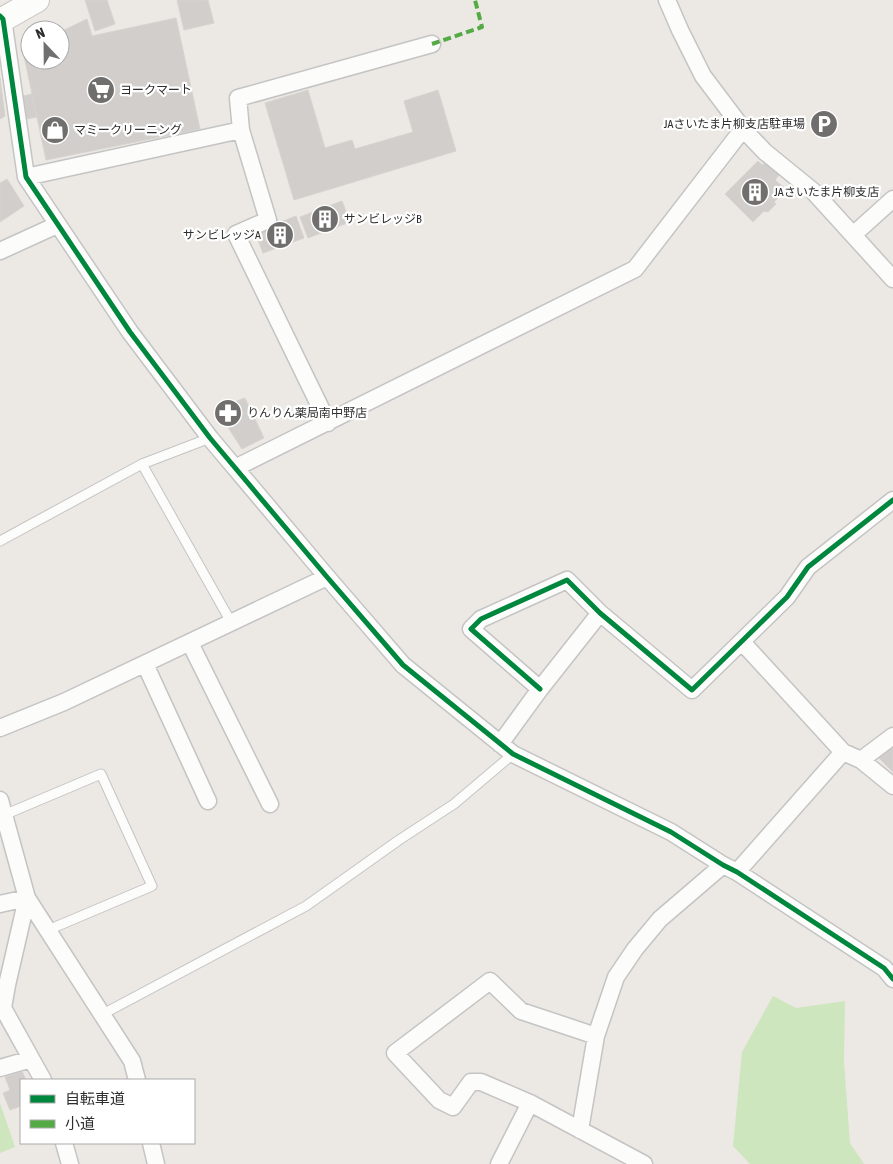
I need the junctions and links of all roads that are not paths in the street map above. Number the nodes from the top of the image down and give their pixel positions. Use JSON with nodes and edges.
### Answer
{"nodes":[{"id":1,"x":38,"y":0,"type":"edge"},
{"id":2,"x":667,"y":0,"type":"edge"},
{"id":3,"x":1,"y":18,"type":"edge"},
{"id":4,"x":432,"y":44,"type":"dead end"},
{"id":5,"x":743,"y":129,"type":"junction"},
{"id":6,"x":241,"y":130,"type":"junction"},
{"id":7,"x":26,"y":177,"type":"junction"},
{"id":8,"x":893,"y":199,"type":"edge"},
{"id":9,"x":57,"y":225,"type":"junction"},
{"id":10,"x":853,"y":235,"type":"junction"},
{"id":11,"x":0,"y":251,"type":"edge"},
{"id":12,"x":893,"y":279,"type":"edge"},
{"id":13,"x":328,"y":423,"type":"junction"},
{"id":14,"x":210,"y":438,"type":"junction"},
{"id":15,"x":142,"y":464,"type":"junction"},
{"id":16,"x":236,"y":468,"type":"junction"},
{"id":17,"x":893,"y":500,"type":"edge"},
{"id":18,"x":0,"y":541,"type":"edge"},
{"id":19,"x":327,"y":577,"type":"junction"},
{"id":20,"x":600,"y":613,"type":"junction"},
{"id":21,"x":231,"y":622,"type":"junction"},
{"id":22,"x":742,"y":642,"type":"junction"},
{"id":23,"x":190,"y":643,"type":"junction"},
{"id":24,"x":145,"y":664,"type":"junction"},
{"id":25,"x":540,"y":689,"type":"junction"},
{"id":26,"x":0,"y":728,"type":"edge"},
{"id":27,"x":893,"y":736,"type":"edge"},
{"id":28,"x":506,"y":749,"type":"junction"},
{"id":29,"x":843,"y":752,"type":"junction"},
{"id":30,"x":861,"y":760,"type":"junction"},
{"id":31,"x":893,"y":786,"type":"edge"},
{"id":32,"x":208,"y":801,"type":"dead end"},
{"id":33,"x":270,"y":804,"type":"dead end"},
{"id":34,"x":1,"y":810,"type":"edge"},
{"id":35,"x":730,"y":868,"type":"junction"},
{"id":36,"x":27,"y":898,"type":"junction"},
{"id":37,"x":0,"y":904,"type":"edge"},
{"id":38,"x":48,"y":930,"type":"junction"},
{"id":39,"x":893,"y":979,"type":"edge"},
{"id":40,"x":3,"y":986,"type":"edge"},
{"id":41,"x":101,"y":1015,"type":"junction"},
{"id":42,"x":596,"y":1036,"type":"junction"},
{"id":43,"x":31,"y":1060,"type":"junction"},
{"id":44,"x":0,"y":1068,"type":"edge"},
{"id":45,"x":42,"y":1079,"type":"edge"},
{"id":46,"x":137,"y":1079,"type":"edge"},
{"id":47,"x":530,"y":1103,"type":"junction"},
{"id":48,"x":580,"y":1130,"type":"junction"},
{"id":49,"x":64,"y":1144,"type":"edge"},
{"id":50,"x":151,"y":1144,"type":"edge"},
{"id":51,"x":620,"y":1158,"type":"edge"},
{"id":52,"x":70,"y":1164,"type":"edge"},
{"id":53,"x":156,"y":1164,"type":"edge"},
{"id":54,"x":499,"y":1164,"type":"edge"},
{"id":55,"x":644,"y":1164,"type":"edge"}],
"edges":[{"from":1,"to":3,"type":"main road"},
{"from":2,"to":5,"type":"street"},
{"from":3,"to":7,"type":"street"},
{"from":4,"to":6,"type":"street"},
{"from":5,"to":10,"type":"street"},
{"from":5,"to":13,"type":"street"},
{"from":6,"to":7,"type":"street"},
{"from":6,"to":13,"type":"street"},
{"from":7,"to":9,"type":"street"},
{"from":8,"to":10,"type":"street"},
{"from":9,"to":11,"type":"street"},
{"from":9,"to":14,"type":"street"},
{"from":10,"to":12,"type":"street"},
{"from":13,"to":16,"type":"street"},
{"from":14,"to":15,"type":"lane"},
{"from":14,"to":16,"type":"street"},
{"from":15,"to":18,"type":"lane"},
{"from":15,"to":21,"type":"lane"},
{"from":16,"to":19,"type":"street"},
{"from":17,"to":22,"type":"street"},
{"from":19,"to":21,"type":"street"},
{"from":19,"to":28,"type":"street"},
{"from":20,"to":22,"type":"street"},
{"from":20,"to":25,"type":"street"},
{"from":20,"to":25,"type":"street"},
{"from":21,"to":23,"type":"street"},
{"from":22,"to":29,"type":"street"},
{"from":23,"to":24,"type":"street"},
{"from":23,"to":33,"type":"street"},
{"from":24,"to":26,"type":"street"},
{"from":24,"to":32,"type":"street"},
{"from":25,"to":28,"type":"street"},
{"from":27,"to":30,"type":"street"},
{"from":28,"to":35,"type":"street"},
{"from":28,"to":41,"type":"lane"},
{"from":29,"to":30,"type":"street"},
{"from":29,"to":35,"type":"street"},
{"from":30,"to":31,"type":"street"},
{"from":34,"to":36,"type":"street"},
{"from":34,"to":38,"type":"lane"},
{"from":35,"to":39,"type":"street"},
{"from":35,"to":42,"type":"street"},
{"from":36,"to":37,"type":"street"},
{"from":36,"to":38,"type":"street"},
{"from":36,"to":40,"type":"street"},
{"from":38,"to":41,"type":"street"},
{"from":40,"to":43,"type":"street"},
{"from":41,"to":46,"type":"street"},
{"from":42,"to":47,"type":"street"},
{"from":42,"to":48,"type":"street"},
{"from":43,"to":44,"type":"street"},
{"from":43,"to":45,"type":"street"},
{"from":47,"to":48,"type":"street"},
{"from":47,"to":54,"type":"street"},
{"from":48,"to":51,"type":"street"},
{"from":49,"to":52,"type":"street"},
{"from":50,"to":53,"type":"street"},
{"from":51,"to":55,"type":"street"}]}
